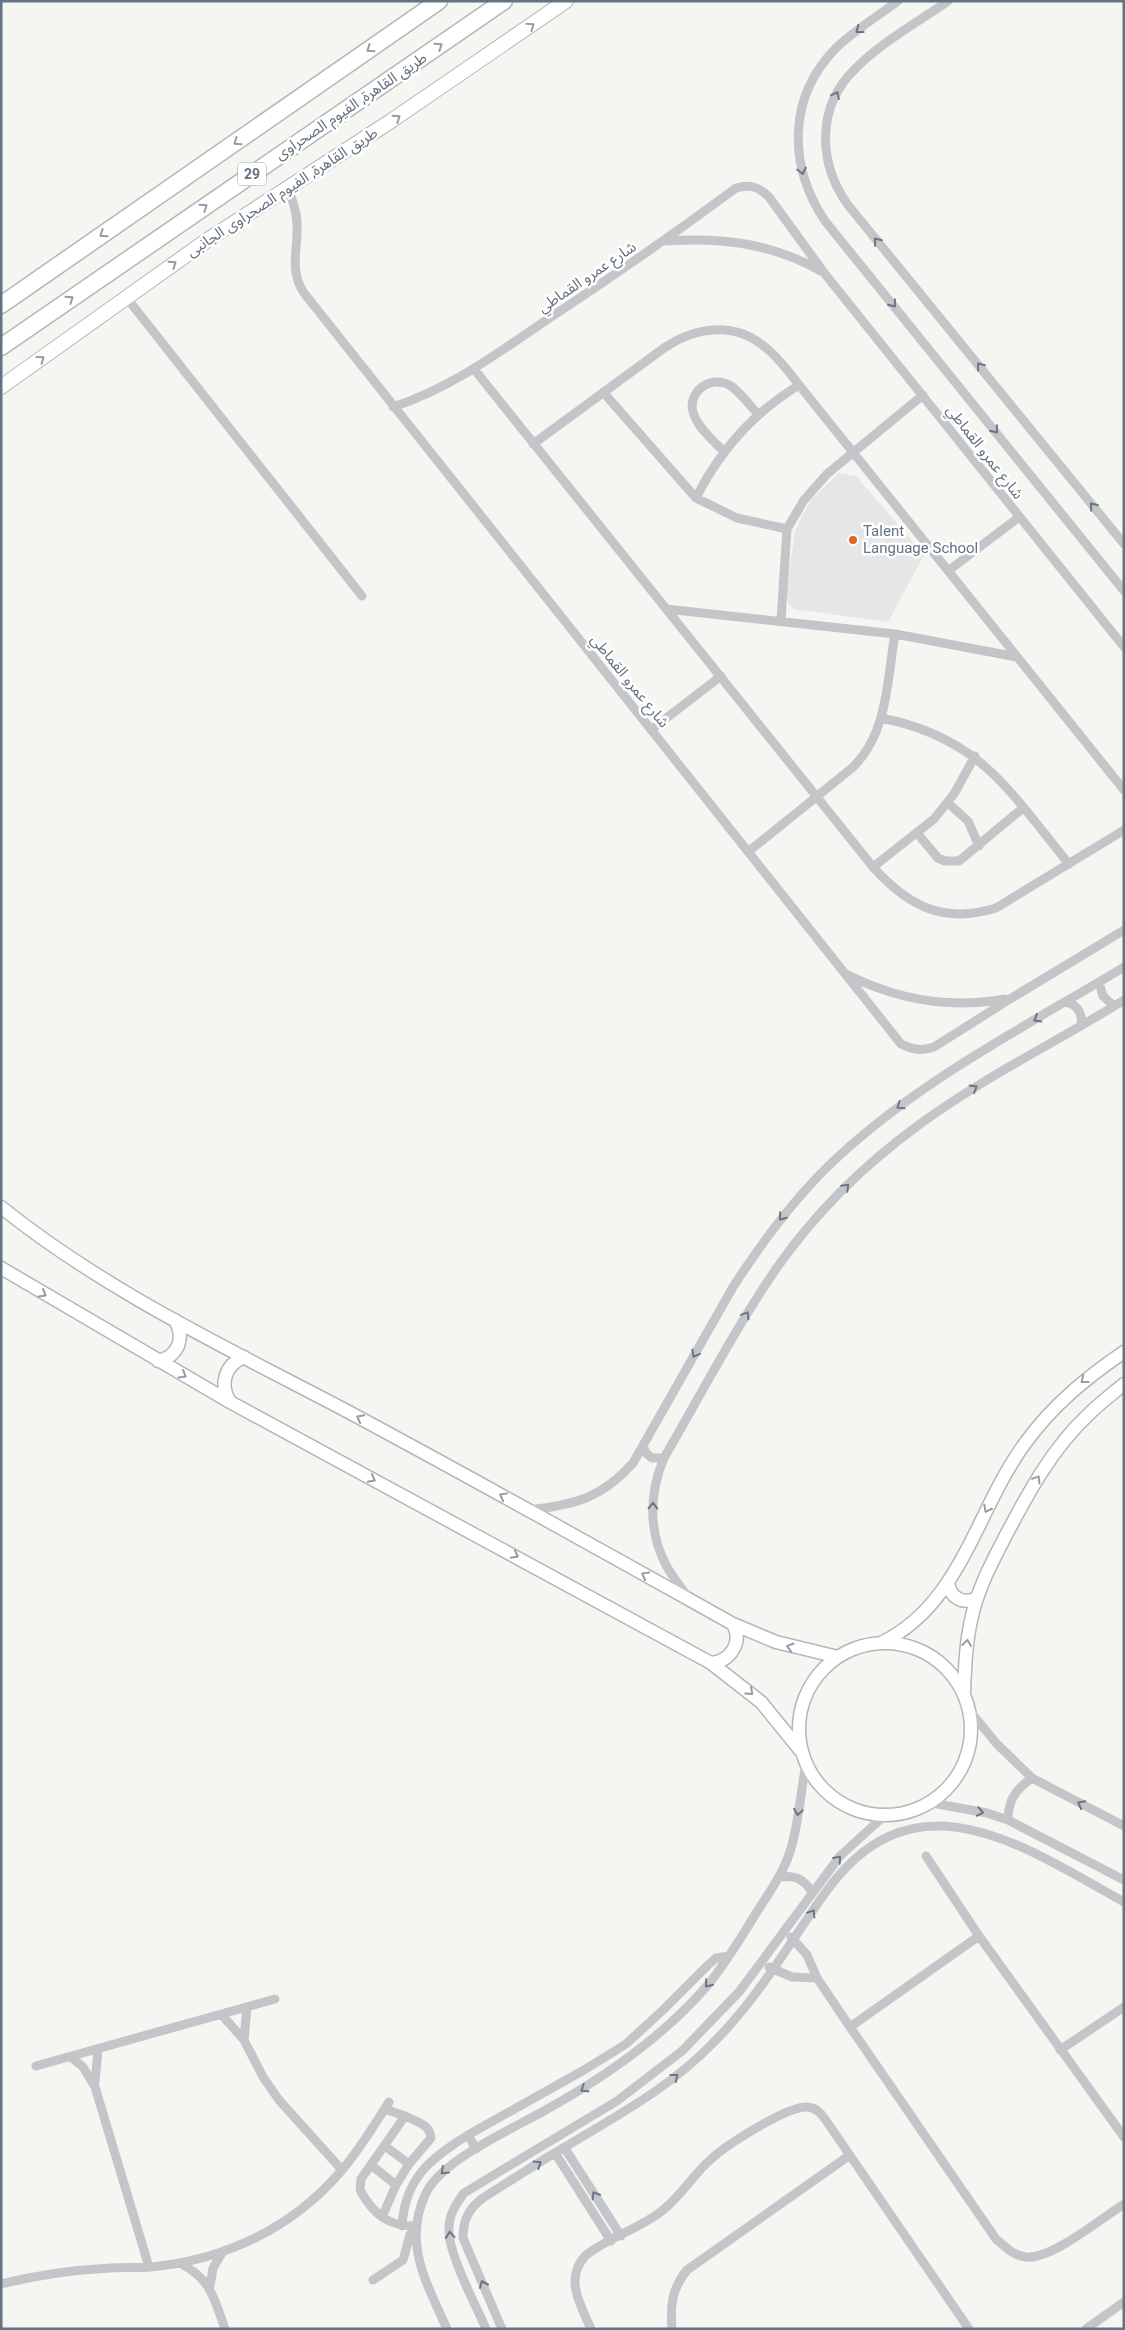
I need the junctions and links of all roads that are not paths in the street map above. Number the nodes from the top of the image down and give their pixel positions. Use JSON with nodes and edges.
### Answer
{"nodes":[{"id":1,"x":439,"y":1,"type":"edge"},
{"id":2,"x":504,"y":1,"type":"edge"},
{"id":3,"x":566,"y":1,"type":"edge"},
{"id":4,"x":898,"y":1,"type":"edge"},
{"id":5,"x":948,"y":1,"type":"edge"},
{"id":6,"x":287,"y":187,"type":"junction"},
{"id":7,"x":665,"y":241,"type":"junction"},
{"id":8,"x":825,"y":274,"type":"junction"},
{"id":9,"x":126,"y":297,"type":"junction"},
{"id":10,"x":1,"y":305,"type":"edge"},
{"id":11,"x":1,"y":347,"type":"edge"},
{"id":12,"x":474,"y":369,"type":"junction"},
{"id":13,"x":799,"y":384,"type":"junction"},
{"id":14,"x":1,"y":387,"type":"edge"},
{"id":15,"x":603,"y":392,"type":"junction"},
{"id":16,"x":923,"y":396,"type":"junction"},
{"id":17,"x":393,"y":407,"type":"junction"},
{"id":18,"x":758,"y":414,"type":"junction"},
{"id":19,"x":533,"y":444,"type":"junction"},
{"id":20,"x":723,"y":451,"type":"junction"},
{"id":21,"x":853,"y":452,"type":"junction"},
{"id":22,"x":696,"y":498,"type":"junction"},
{"id":23,"x":1019,"y":517,"type":"junction"},
{"id":24,"x":787,"y":529,"type":"junction"},
{"id":25,"x":1124,"y":544,"type":"edge"},
{"id":26,"x":948,"y":571,"type":"junction"},
{"id":27,"x":1124,"y":591,"type":"edge"},
{"id":28,"x":362,"y":596,"type":"dead end"},
{"id":29,"x":666,"y":609,"type":"junction"},
{"id":30,"x":781,"y":620,"type":"junction"},
{"id":31,"x":894,"y":634,"type":"junction"},
{"id":32,"x":1124,"y":647,"type":"edge"},
{"id":33,"x":1017,"y":658,"type":"junction"},
{"id":34,"x":721,"y":676,"type":"junction"},
{"id":35,"x":882,"y":718,"type":"junction"},
{"id":36,"x":651,"y":730,"type":"junction"},
{"id":37,"x":975,"y":756,"type":"junction"},
{"id":38,"x":1124,"y":790,"type":"edge"},
{"id":39,"x":816,"y":797,"type":"junction"},
{"id":40,"x":948,"y":802,"type":"junction"},
{"id":41,"x":1023,"y":808,"type":"junction"},
{"id":42,"x":1124,"y":830,"type":"edge"},
{"id":43,"x":917,"y":833,"type":"junction"},
{"id":44,"x":979,"y":846,"type":"junction"},
{"id":45,"x":748,"y":852,"type":"junction"},
{"id":46,"x":1068,"y":864,"type":"junction"},
{"id":47,"x":873,"y":867,"type":"junction"},
{"id":48,"x":1124,"y":930,"type":"edge"},
{"id":49,"x":1124,"y":967,"type":"edge"},
{"id":50,"x":844,"y":973,"type":"junction"},
{"id":51,"x":1099,"y":982,"type":"junction"},
{"id":52,"x":1010,"y":999,"type":"junction"},
{"id":53,"x":1124,"y":1000,"type":"edge"},
{"id":54,"x":1066,"y":1002,"type":"junction"},
{"id":55,"x":1114,"y":1006,"type":"junction"},
{"id":56,"x":1081,"y":1026,"type":"junction"},
{"id":57,"x":1,"y":1207,"type":"edge"},
{"id":58,"x":1,"y":1268,"type":"edge"},
{"id":59,"x":175,"y":1320,"type":"junction"},
{"id":60,"x":1124,"y":1352,"type":"edge"},
{"id":61,"x":244,"y":1357,"type":"junction"},
{"id":62,"x":158,"y":1361,"type":"junction"},
{"id":63,"x":1124,"y":1384,"type":"edge"},
{"id":64,"x":230,"y":1402,"type":"junction"},
{"id":65,"x":643,"y":1446,"type":"junction"},
{"id":66,"x":664,"y":1458,"type":"junction"},
{"id":67,"x":528,"y":1510,"type":"junction"},
{"id":68,"x":948,"y":1582,"type":"junction"},
{"id":69,"x":688,"y":1598,"type":"junction"},
{"id":70,"x":977,"y":1598,"type":"junction"},
{"id":71,"x":733,"y":1624,"type":"junction"},
{"id":72,"x":881,"y":1643,"type":"junction"},
{"id":73,"x":838,"y":1657,"type":"junction"},
{"id":74,"x":711,"y":1663,"type":"junction"},
{"id":75,"x":964,"y":1692,"type":"junction"},
{"id":76,"x":970,"y":1711,"type":"junction"},
{"id":77,"x":800,"y":1750,"type":"junction"},
{"id":78,"x":806,"y":1764,"type":"junction"},
{"id":79,"x":1032,"y":1778,"type":"junction"},
{"id":80,"x":932,"y":1803,"type":"junction"},
{"id":81,"x":884,"y":1816,"type":"junction"},
{"id":82,"x":1008,"y":1820,"type":"junction"},
{"id":83,"x":1124,"y":1826,"type":"edge"},
{"id":84,"x":926,"y":1856,"type":"dead end"},
{"id":85,"x":780,"y":1878,"type":"junction"},
{"id":86,"x":1124,"y":1880,"type":"edge"},
{"id":87,"x":812,"y":1892,"type":"junction"},
{"id":88,"x":1124,"y":1902,"type":"edge"},
{"id":89,"x":785,"y":1931,"type":"junction"},
{"id":90,"x":979,"y":1936,"type":"junction"},
{"id":91,"x":795,"y":1940,"type":"junction"},
{"id":92,"x":729,"y":1956,"type":"junction"},
{"id":93,"x":763,"y":1962,"type":"junction"},
{"id":94,"x":774,"y":1970,"type":"junction"},
{"id":95,"x":817,"y":1978,"type":"junction"},
{"id":96,"x":275,"y":1999,"type":"dead end"},
{"id":97,"x":1124,"y":2006,"type":"edge"},
{"id":98,"x":247,"y":2007,"type":"junction"},
{"id":99,"x":221,"y":2014,"type":"junction"},
{"id":100,"x":850,"y":2027,"type":"junction"},
{"id":101,"x":244,"y":2040,"type":"junction"},
{"id":102,"x":98,"y":2050,"type":"junction"},
{"id":103,"x":1060,"y":2050,"type":"junction"},
{"id":104,"x":71,"y":2057,"type":"junction"},
{"id":105,"x":36,"y":2066,"type":"dead end"},
{"id":106,"x":95,"y":2087,"type":"junction"},
{"id":107,"x":405,"y":2116,"type":"junction"},
{"id":108,"x":468,"y":2135,"type":"junction"},
{"id":109,"x":1124,"y":2137,"type":"edge"},
{"id":110,"x":385,"y":2146,"type":"junction"},
{"id":111,"x":564,"y":2147,"type":"junction"},
{"id":112,"x":476,"y":2149,"type":"junction"},
{"id":113,"x":556,"y":2153,"type":"junction"},
{"id":114,"x":850,"y":2155,"type":"junction"},
{"id":115,"x":409,"y":2164,"type":"junction"},
{"id":116,"x":371,"y":2165,"type":"junction"},
{"id":117,"x":342,"y":2170,"type":"junction"},
{"id":118,"x":396,"y":2184,"type":"junction"},
{"id":119,"x":1124,"y":2204,"type":"edge"},
{"id":120,"x":382,"y":2217,"type":"junction"},
{"id":121,"x":402,"y":2226,"type":"junction"},
{"id":122,"x":416,"y":2228,"type":"junction"},
{"id":123,"x":621,"y":2236,"type":"junction"},
{"id":124,"x":611,"y":2241,"type":"junction"},
{"id":125,"x":222,"y":2253,"type":"junction"},
{"id":126,"x":180,"y":2264,"type":"junction"},
{"id":127,"x":149,"y":2267,"type":"junction"},
{"id":128,"x":373,"y":2280,"type":"dead end"},
{"id":129,"x":1,"y":2284,"type":"edge"},
{"id":130,"x":210,"y":2286,"type":"junction"},
{"id":131,"x":1124,"y":2302,"type":"edge"},
{"id":132,"x":225,"y":2329,"type":"edge"},
{"id":133,"x":447,"y":2329,"type":"edge"},
{"id":134,"x":486,"y":2329,"type":"edge"},
{"id":135,"x":502,"y":2329,"type":"edge"},
{"id":136,"x":591,"y":2329,"type":"edge"},
{"id":137,"x":672,"y":2329,"type":"edge"},
{"id":138,"x":969,"y":2329,"type":"edge"},
{"id":139,"x":1086,"y":2329,"type":"edge"}],
"edges":[{"from":1,"to":10,"type":"highway","number":"29","one_way":true},
{"from":11,"to":2,"type":"highway","name":"طريق القاهرة, الفيوم الصحراوى","number":"29","one_way":true},
{"from":6,"to":3,"type":"main road","name":"طريق القاهرة, الفيوم الصحراوى الجانبى","one_way":true},
{"from":4,"to":27,"type":"street","one_way":true},
{"from":25,"to":5,"type":"street","one_way":true},
{"from":9,"to":6,"type":"main road","name":"طريق القاهرة, الفيوم الصحراوى الجانبى","one_way":true},
{"from":6,"to":17,"type":"street","name":"شارع عمرو القماطي"},
{"from":7,"to":8,"type":"street","name":"شارع عمرو القماطي"},
{"from":7,"to":8,"type":"street","name":"شارع عمرو القماطي"},
{"from":7,"to":12,"type":"street","name":"شارع عمرو القماطي"},
{"from":8,"to":16,"type":"street","name":"شارع عمرو القماطي"},
{"from":14,"to":9,"type":"main road","name":"طريق القاهرة, الفيوم الصحراوى الجانبى","one_way":true},
{"from":9,"to":28,"type":"street"},
{"from":12,"to":17,"type":"street","name":"شارع عمرو القماطي"},
{"from":12,"to":19,"type":"street"},
{"from":13,"to":15,"type":"street"},
{"from":13,"to":18,"type":"street"},
{"from":13,"to":21,"type":"street"},
{"from":15,"to":19,"type":"street"},
{"from":15,"to":22,"type":"street"},
{"from":16,"to":21,"type":"street"},
{"from":16,"to":23,"type":"street","name":"شارع عمرو القماطي"},
{"from":17,"to":36,"type":"street","name":"شارع عمرو القماطي"},
{"from":18,"to":20,"type":"street"},
{"from":18,"to":20,"type":"street"},
{"from":19,"to":29,"type":"street"},
{"from":20,"to":22,"type":"street"},
{"from":21,"to":24,"type":"street"},
{"from":21,"to":26,"type":"street"},
{"from":22,"to":24,"type":"street"},
{"from":23,"to":26,"type":"street"},
{"from":23,"to":32,"type":"street","name":"شارع عمرو القماطي"},
{"from":24,"to":30,"type":"street"},
{"from":26,"to":33,"type":"street"},
{"from":29,"to":30,"type":"street"},
{"from":29,"to":34,"type":"street"},
{"from":30,"to":31,"type":"street"},
{"from":31,"to":33,"type":"street"},
{"from":31,"to":35,"type":"street"},
{"from":33,"to":38,"type":"street"},
{"from":34,"to":36,"type":"street"},
{"from":34,"to":39,"type":"street"},
{"from":35,"to":37,"type":"street"},
{"from":35,"to":39,"type":"street"},
{"from":36,"to":45,"type":"street","name":"شارع عمرو القماطي"},
{"from":37,"to":40,"type":"street"},
{"from":37,"to":41,"type":"street"},
{"from":39,"to":45,"type":"street"},
{"from":39,"to":47,"type":"street"},
{"from":40,"to":43,"type":"street"},
{"from":40,"to":44,"type":"street"},
{"from":41,"to":44,"type":"street"},
{"from":41,"to":46,"type":"street"},
{"from":42,"to":46,"type":"street"},
{"from":43,"to":44,"type":"street"},
{"from":43,"to":47,"type":"street"},
{"from":45,"to":50,"type":"street","name":"شارع عمرو القماطي"},
{"from":46,"to":47,"type":"street"},
{"from":48,"to":52,"type":"street","name":"شارع عمرو القماطي"},
{"from":49,"to":51,"type":"street"},
{"from":50,"to":52,"type":"street","name":"شارع عمرو القماطي"},
{"from":50,"to":52,"type":"street","name":"شارع عمرو القماطي"},
{"from":51,"to":54,"type":"street"},
{"from":51,"to":55,"type":"street"},
{"from":53,"to":55,"type":"street"},
{"from":54,"to":56,"type":"street"},
{"from":54,"to":65,"type":"street","one_way":true},
{"from":55,"to":56,"type":"street"},
{"from":66,"to":56,"type":"street","one_way":true},
{"from":57,"to":59,"type":"street"},
{"from":58,"to":62,"type":"street","one_way":true},
{"from":59,"to":61,"type":"street"},
{"from":59,"to":62,"type":"street"},
{"from":60,"to":68,"type":"street","one_way":true},
{"from":61,"to":64,"type":"street"},
{"from":67,"to":61,"type":"street","one_way":true},
{"from":62,"to":64,"type":"street","one_way":true},
{"from":70,"to":63,"type":"street","one_way":true},
{"from":64,"to":74,"type":"street","one_way":true},
{"from":65,"to":66,"type":"street"},
{"from":65,"to":67,"type":"street"},
{"from":69,"to":66,"type":"street","one_way":true},
{"from":69,"to":67,"type":"street","one_way":true},
{"from":68,"to":70,"type":"street"},
{"from":68,"to":72,"type":"street"},
{"from":69,"to":71,"type":"street"},
{"from":75,"to":70,"type":"street","one_way":true},
{"from":73,"to":71,"type":"street","one_way":true},
{"from":71,"to":74,"type":"street"},
{"from":72,"to":73,"type":"street"},
{"from":72,"to":75,"type":"street"},
{"from":73,"to":77,"type":"street"},
{"from":74,"to":77,"type":"street","one_way":true},
{"from":75,"to":76,"type":"street"},
{"from":76,"to":79,"type":"street"},
{"from":76,"to":80,"type":"street"},
{"from":77,"to":78,"type":"street"},
{"from":78,"to":81,"type":"street"},
{"from":78,"to":85,"type":"street","one_way":true},
{"from":79,"to":82,"type":"street"},
{"from":83,"to":79,"type":"street","one_way":true},
{"from":80,"to":81,"type":"street"},
{"from":80,"to":82,"type":"street","one_way":true},
{"from":87,"to":81,"type":"street","one_way":true},
{"from":82,"to":86,"type":"street"},
{"from":84,"to":90,"type":"street"},
{"from":85,"to":87,"type":"street"},
{"from":85,"to":92,"type":"street"},
{"from":87,"to":89,"type":"street"},
{"from":91,"to":88,"type":"street","one_way":true},
{"from":89,"to":91,"type":"street"},
{"from":89,"to":93,"type":"street"},
{"from":90,"to":100,"type":"street"},
{"from":90,"to":103,"type":"street"},
{"from":91,"to":94,"type":"street"},
{"from":91,"to":95,"type":"street"},
{"from":92,"to":108,"type":"street"},
{"from":92,"to":112,"type":"street","one_way":true},
{"from":93,"to":94,"type":"street"},
{"from":134,"to":93,"type":"street","one_way":true},
{"from":94,"to":95,"type":"street"},
{"from":111,"to":94,"type":"street","one_way":true},
{"from":95,"to":100,"type":"street"},
{"from":96,"to":98,"type":"street"},
{"from":97,"to":103,"type":"street"},
{"from":98,"to":99,"type":"street"},
{"from":98,"to":101,"type":"street"},
{"from":99,"to":101,"type":"street"},
{"from":99,"to":102,"type":"street"},
{"from":100,"to":119,"type":"street"},
{"from":101,"to":117,"type":"street"},
{"from":102,"to":104,"type":"street"},
{"from":102,"to":106,"type":"street"},
{"from":103,"to":109,"type":"street"},
{"from":104,"to":105,"type":"street"},
{"from":104,"to":106,"type":"street"},
{"from":106,"to":127,"type":"street"},
{"from":107,"to":110,"type":"street"},
{"from":107,"to":115,"type":"street"},
{"from":107,"to":117,"type":"street"},
{"from":108,"to":112,"type":"street"},
{"from":108,"to":121,"type":"street"},
{"from":110,"to":115,"type":"street"},
{"from":110,"to":116,"type":"street"},
{"from":111,"to":113,"type":"street"},
{"from":123,"to":111,"type":"street","one_way":true},
{"from":112,"to":122,"type":"street","one_way":true},
{"from":113,"to":124,"type":"street"},
{"from":135,"to":113,"type":"street","one_way":true},
{"from":114,"to":123,"type":"street"},
{"from":114,"to":137,"type":"street"},
{"from":114,"to":138,"type":"street"},
{"from":115,"to":118,"type":"street"},
{"from":116,"to":118,"type":"street"},
{"from":116,"to":120,"type":"street"},
{"from":117,"to":125,"type":"street"},
{"from":118,"to":120,"type":"street"},
{"from":120,"to":121,"type":"street"},
{"from":121,"to":122,"type":"street"},
{"from":122,"to":128,"type":"street"},
{"from":122,"to":133,"type":"street"},
{"from":123,"to":124,"type":"street"},
{"from":124,"to":136,"type":"street"},
{"from":125,"to":126,"type":"street"},
{"from":125,"to":130,"type":"street"},
{"from":126,"to":127,"type":"street"},
{"from":126,"to":130,"type":"street"},
{"from":127,"to":129,"type":"street"},
{"from":130,"to":132,"type":"street"},
{"from":131,"to":139,"type":"street"}]}
